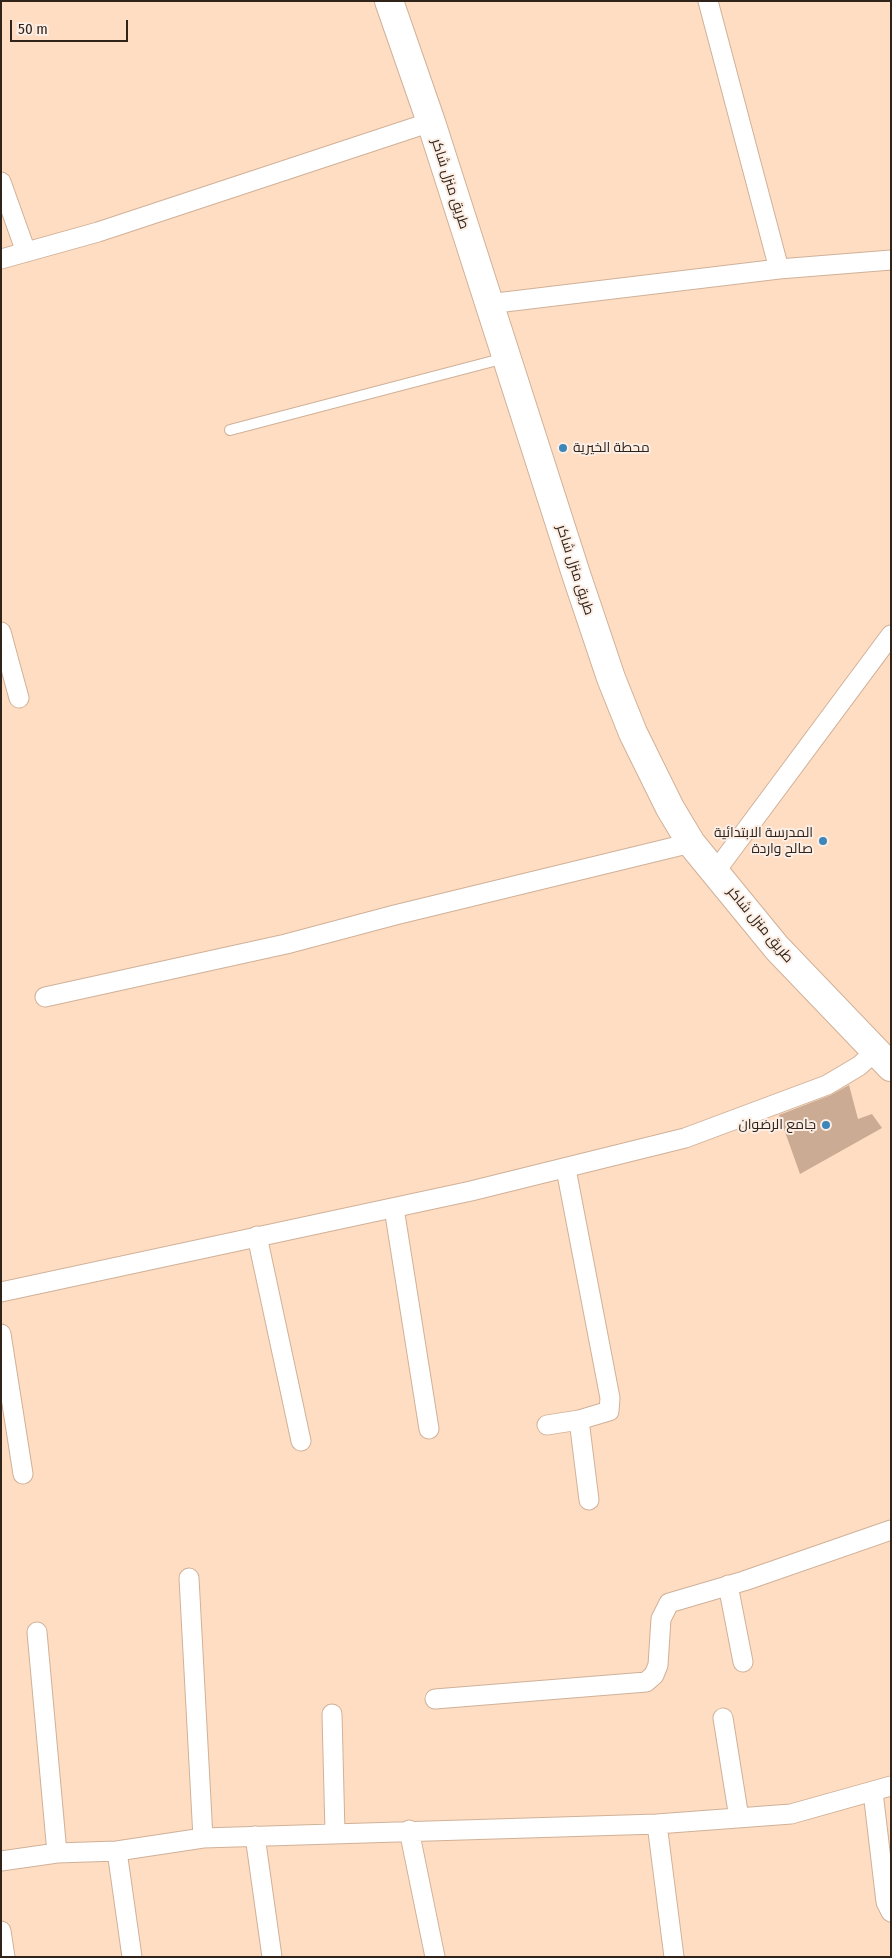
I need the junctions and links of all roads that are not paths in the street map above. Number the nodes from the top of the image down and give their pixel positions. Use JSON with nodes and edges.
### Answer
{"nodes":[{"id":1,"x":389,"y":1,"type":"edge"},
{"id":2,"x":708,"y":1,"type":"edge"},
{"id":3,"x":431,"y":122,"type":"junction"},
{"id":4,"x":1,"y":182,"type":"edge"},
{"id":5,"x":26,"y":252,"type":"junction"},
{"id":6,"x":1,"y":259,"type":"edge"},
{"id":7,"x":891,"y":260,"type":"edge"},
{"id":8,"x":779,"y":269,"type":"junction"},
{"id":9,"x":488,"y":304,"type":"junction"},
{"id":10,"x":506,"y":358,"type":"junction"},
{"id":11,"x":230,"y":430,"type":"dead end"},
{"id":12,"x":1,"y":632,"type":"edge"},
{"id":13,"x":891,"y":635,"type":"edge"},
{"id":14,"x":19,"y":698,"type":"dead end"},
{"id":15,"x":691,"y":843,"type":"junction"},
{"id":16,"x":715,"y":872,"type":"junction"},
{"id":17,"x":45,"y":997,"type":"dead end"},
{"id":18,"x":883,"y":1059,"type":"edge"},
{"id":19,"x":566,"y":1169,"type":"junction"},
{"id":20,"x":394,"y":1208,"type":"junction"},
{"id":21,"x":257,"y":1236,"type":"junction"},
{"id":22,"x":1,"y":1292,"type":"edge"},
{"id":23,"x":1,"y":1334,"type":"edge"},
{"id":24,"x":579,"y":1420,"type":"junction"},
{"id":25,"x":547,"y":1426,"type":"dead end"},
{"id":26,"x":429,"y":1429,"type":"dead end"},
{"id":27,"x":302,"y":1440,"type":"dead end"},
{"id":28,"x":23,"y":1474,"type":"dead end"},
{"id":29,"x":589,"y":1500,"type":"dead end"},
{"id":30,"x":891,"y":1530,"type":"edge"},
{"id":31,"x":189,"y":1578,"type":"dead end"},
{"id":32,"x":728,"y":1585,"type":"junction"},
{"id":33,"x":37,"y":1632,"type":"dead end"},
{"id":34,"x":743,"y":1662,"type":"dead end"},
{"id":35,"x":435,"y":1699,"type":"dead end"},
{"id":36,"x":332,"y":1714,"type":"dead end"},
{"id":37,"x":723,"y":1718,"type":"dead end"},
{"id":38,"x":882,"y":1789,"type":"edge"},
{"id":39,"x":738,"y":1818,"type":"junction"},
{"id":40,"x":657,"y":1824,"type":"junction"},
{"id":41,"x":410,"y":1830,"type":"junction"},
{"id":42,"x":335,"y":1833,"type":"junction"},
{"id":43,"x":255,"y":1836,"type":"junction"},
{"id":44,"x":203,"y":1838,"type":"junction"},
{"id":45,"x":117,"y":1851,"type":"junction"},
{"id":46,"x":57,"y":1853,"type":"junction"},
{"id":47,"x":1,"y":1860,"type":"edge"},
{"id":48,"x":891,"y":1912,"type":"edge"},
{"id":49,"x":1,"y":1931,"type":"edge"},
{"id":50,"x":5,"y":1957,"type":"edge"},
{"id":51,"x":132,"y":1957,"type":"edge"},
{"id":52,"x":272,"y":1957,"type":"edge"},
{"id":53,"x":435,"y":1957,"type":"edge"},
{"id":54,"x":674,"y":1957,"type":"edge"}],
"edges":[{"from":1,"to":3,"type":"main road","name":"طريق منزل شاكر"},
{"from":2,"to":8,"type":"street"},
{"from":3,"to":5,"type":"street"},
{"from":3,"to":9,"type":"main road","name":"طريق منزل شاكر"},
{"from":4,"to":5,"type":"street"},
{"from":5,"to":6,"type":"street"},
{"from":7,"to":8,"type":"street"},
{"from":8,"to":9,"type":"street"},
{"from":9,"to":10,"type":"main road","name":"طريق منزل شاكر"},
{"from":10,"to":11,"type":"lane"},
{"from":10,"to":15,"type":"main road","name":"طريق منزل شاكر"},
{"from":12,"to":14,"type":"street"},
{"from":13,"to":16,"type":"street"},
{"from":15,"to":16,"type":"main road","name":"طريق منزل شاكر"},
{"from":15,"to":17,"type":"street"},
{"from":16,"to":18,"type":"main road","name":"طريق منزل شاكر"},
{"from":18,"to":19,"type":"street"},
{"from":19,"to":20,"type":"street"},
{"from":19,"to":24,"type":"street"},
{"from":20,"to":21,"type":"street"},
{"from":20,"to":26,"type":"street"},
{"from":21,"to":22,"type":"street"},
{"from":21,"to":27,"type":"street"},
{"from":23,"to":28,"type":"street"},
{"from":24,"to":25,"type":"street"},
{"from":24,"to":29,"type":"street"},
{"from":30,"to":32,"type":"street"},
{"from":31,"to":44,"type":"street"},
{"from":32,"to":34,"type":"street"},
{"from":32,"to":35,"type":"street"},
{"from":33,"to":46,"type":"street"},
{"from":36,"to":42,"type":"street"},
{"from":37,"to":39,"type":"street"},
{"from":38,"to":39,"type":"street"},
{"from":38,"to":48,"type":"street"},
{"from":39,"to":40,"type":"street"},
{"from":40,"to":41,"type":"street"},
{"from":40,"to":54,"type":"street"},
{"from":41,"to":42,"type":"street"},
{"from":41,"to":53,"type":"street"},
{"from":42,"to":43,"type":"street"},
{"from":43,"to":44,"type":"street"},
{"from":43,"to":52,"type":"street"},
{"from":44,"to":45,"type":"street"},
{"from":45,"to":46,"type":"street"},
{"from":45,"to":51,"type":"street"},
{"from":46,"to":47,"type":"street"},
{"from":49,"to":50,"type":"street"}]}
